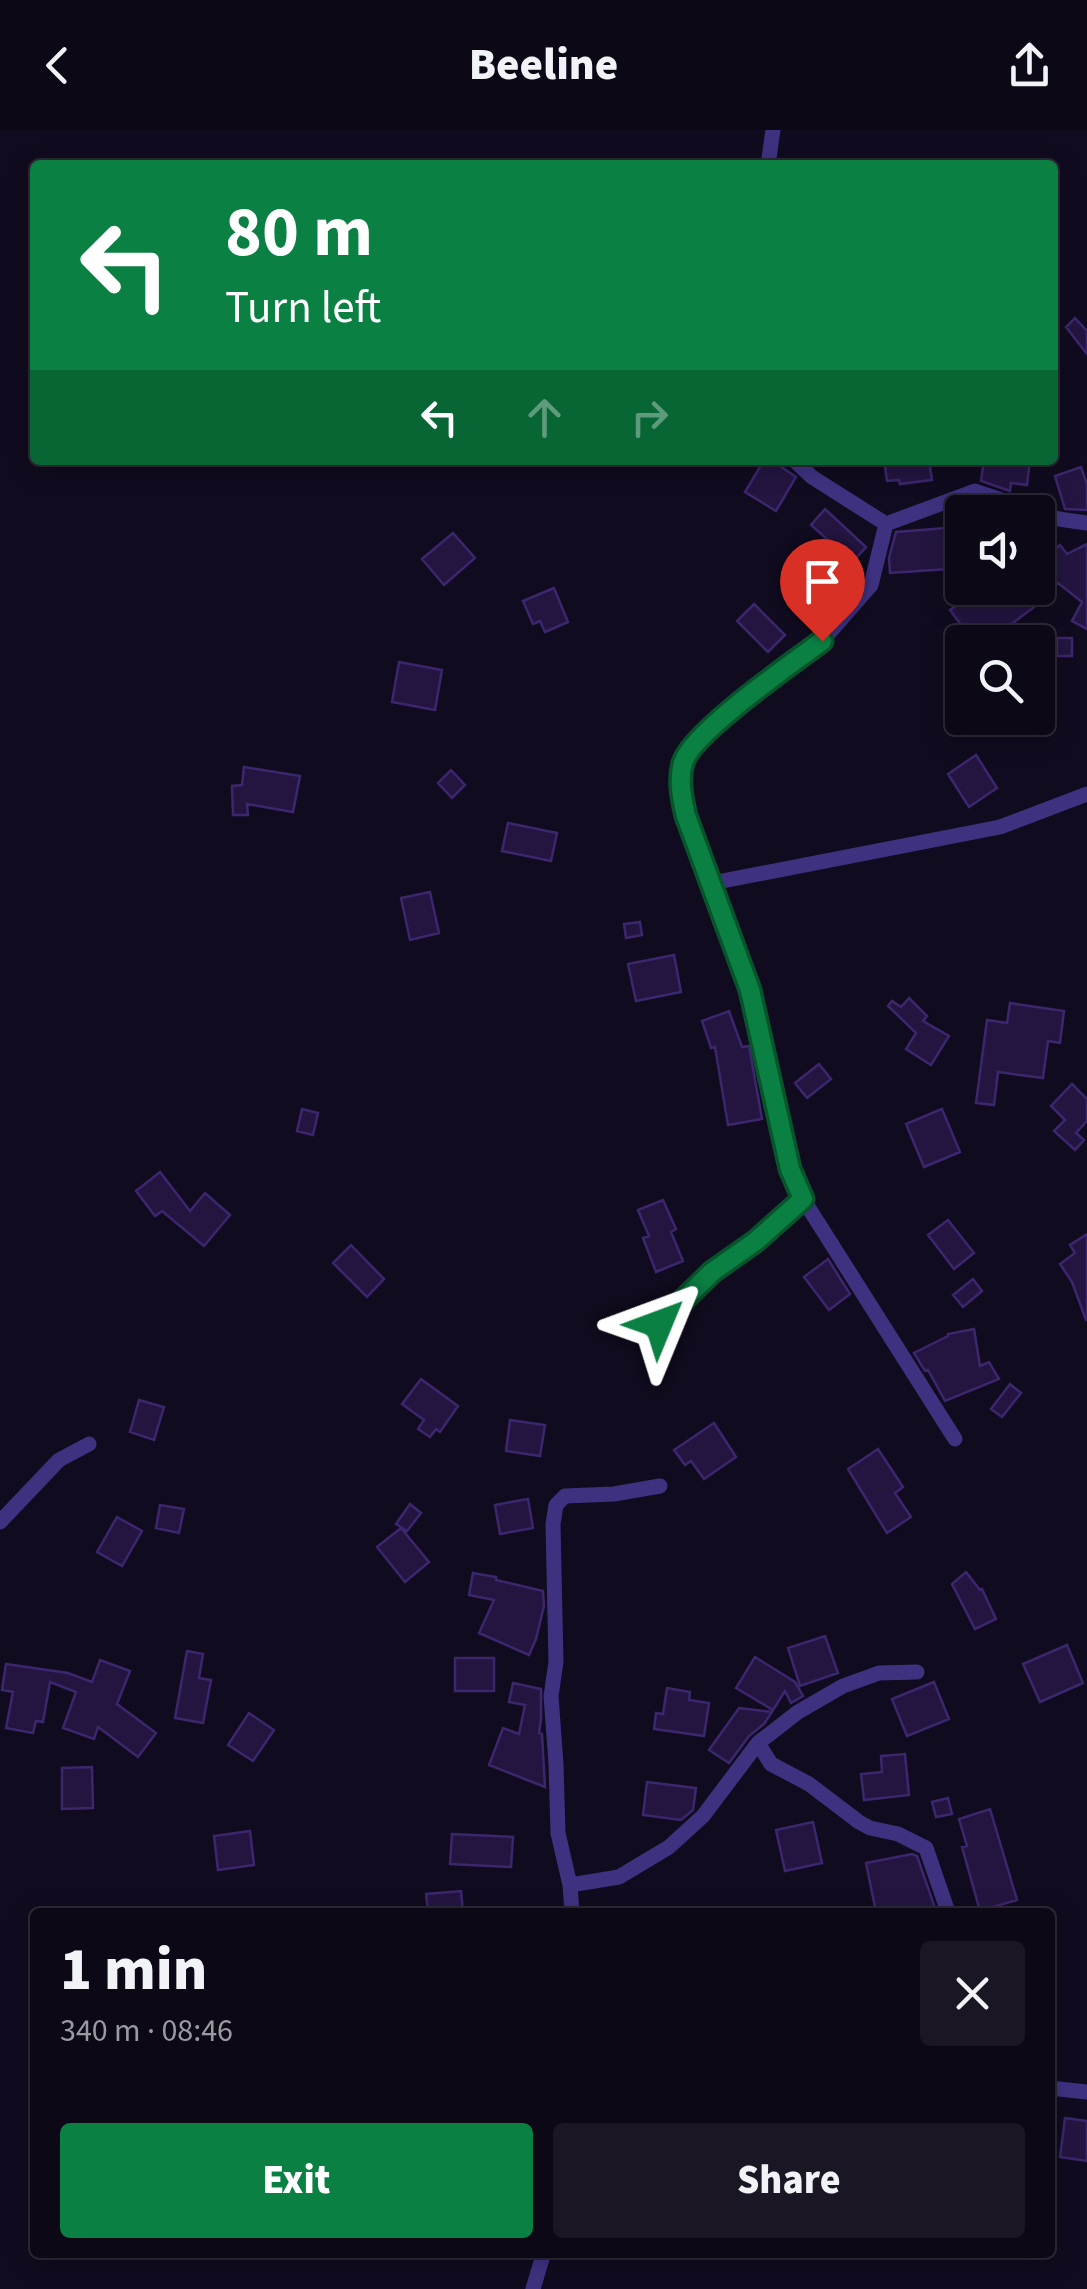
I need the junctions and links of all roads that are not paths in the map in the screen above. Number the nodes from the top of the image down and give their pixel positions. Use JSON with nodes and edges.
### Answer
{"nodes":[{"id":1,"x":773,"y":130,"type":"edge"},
{"id":2,"x":769,"y":160,"type":"edge"},
{"id":3,"x":799,"y":465,"type":"edge"},
{"id":4,"x":1087,"y":523,"type":"edge"},
{"id":5,"x":886,"y":524,"type":"junction"},
{"id":6,"x":1087,"y":794,"type":"edge"},
{"id":7,"x":712,"y":883,"type":"junction"},
{"id":8,"x":803,"y":1199,"type":"junction"},
{"id":9,"x":659,"y":1324,"type":"dead end"},
{"id":10,"x":955,"y":1439,"type":"dead end"},
{"id":11,"x":89,"y":1444,"type":"dead end"},
{"id":12,"x":660,"y":1486,"type":"dead end"},
{"id":13,"x":0,"y":1522,"type":"edge"},
{"id":14,"x":917,"y":1672,"type":"dead end"},
{"id":15,"x":758,"y":1743,"type":"junction"},
{"id":16,"x":570,"y":1885,"type":"junction"},
{"id":17,"x":572,"y":1908,"type":"edge"},
{"id":18,"x":947,"y":1908,"type":"edge"},
{"id":19,"x":1055,"y":2089,"type":"edge"},
{"id":20,"x":1087,"y":2092,"type":"edge"},
{"id":21,"x":542,"y":2258,"type":"edge"},
{"id":22,"x":533,"y":2289,"type":"edge"}],
"edges":[{"from":1,"to":2,"type":"street"},
{"from":3,"to":5,"type":"street"},
{"from":4,"to":5,"type":"street"},
{"from":5,"to":7,"type":"street"},
{"from":6,"to":7,"type":"street"},
{"from":7,"to":8,"type":"street"},
{"from":8,"to":9,"type":"street"},
{"from":8,"to":10,"type":"street"},
{"from":11,"to":13,"type":"street"},
{"from":12,"to":16,"type":"street"},
{"from":14,"to":15,"type":"street"},
{"from":15,"to":16,"type":"street"},
{"from":15,"to":18,"type":"street"},
{"from":16,"to":17,"type":"street"},
{"from":19,"to":20,"type":"street"},
{"from":21,"to":22,"type":"street"}]}
